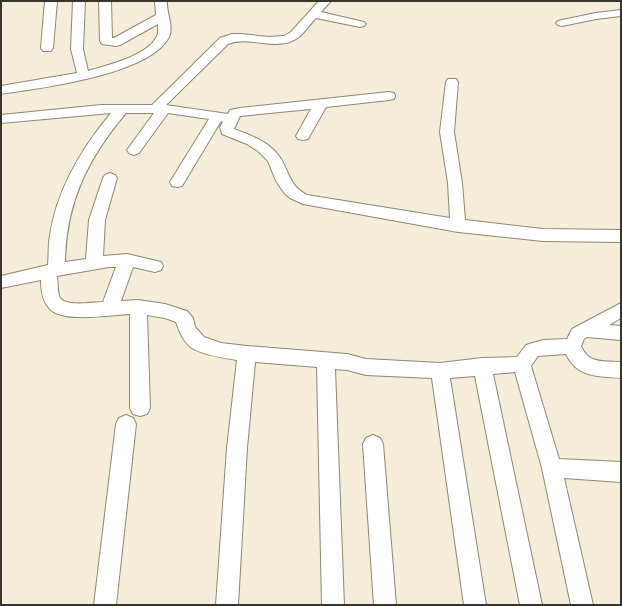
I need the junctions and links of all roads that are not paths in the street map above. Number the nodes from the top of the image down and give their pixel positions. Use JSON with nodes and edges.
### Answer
{"nodes":[{"id":1,"x":51,"y":1,"type":"edge"},
{"id":2,"x":79,"y":1,"type":"edge"},
{"id":3,"x":105,"y":1,"type":"edge"},
{"id":4,"x":161,"y":1,"type":"edge"},
{"id":5,"x":325,"y":1,"type":"edge"},
{"id":6,"x":621,"y":13,"type":"edge"},
{"id":7,"x":312,"y":14,"type":"junction"},
{"id":8,"x":161,"y":17,"type":"junction"},
{"id":9,"x":562,"y":23,"type":"dead end"},
{"id":10,"x":360,"y":24,"type":"dead end"},
{"id":11,"x":47,"y":48,"type":"dead end"},
{"id":12,"x":84,"y":75,"type":"junction"},
{"id":13,"x":452,"y":82,"type":"dead end"},
{"id":14,"x":1,"y":90,"type":"edge"},
{"id":15,"x":389,"y":96,"type":"dead end"},
{"id":16,"x":321,"y":104,"type":"junction"},
{"id":17,"x":122,"y":109,"type":"junction"},
{"id":18,"x":159,"y":109,"type":"junction"},
{"id":19,"x":224,"y":118,"type":"junction"},
{"id":20,"x":1,"y":119,"type":"edge"},
{"id":21,"x":303,"y":136,"type":"dead end"},
{"id":22,"x":134,"y":150,"type":"dead end"},
{"id":23,"x":110,"y":178,"type":"dead end"},
{"id":24,"x":177,"y":182,"type":"dead end"},
{"id":25,"x":458,"y":226,"type":"junction"},
{"id":26,"x":621,"y":236,"type":"edge"},
{"id":27,"x":127,"y":260,"type":"junction"},
{"id":28,"x":94,"y":263,"type":"junction"},
{"id":29,"x":155,"y":266,"type":"dead end"},
{"id":30,"x":52,"y":271,"type":"junction"},
{"id":31,"x":1,"y":282,"type":"edge"},
{"id":32,"x":138,"y":307,"type":"junction"},
{"id":33,"x":110,"y":308,"type":"junction"},
{"id":34,"x":621,"y":310,"type":"edge"},
{"id":35,"x":586,"y":330,"type":"junction"},
{"id":36,"x":621,"y":333,"type":"edge"},
{"id":37,"x":572,"y":346,"type":"junction"},
{"id":38,"x":247,"y":354,"type":"junction"},
{"id":39,"x":326,"y":361,"type":"junction"},
{"id":40,"x":521,"y":365,"type":"junction"},
{"id":41,"x":482,"y":366,"type":"junction"},
{"id":42,"x":621,"y":370,"type":"edge"},
{"id":43,"x":440,"y":371,"type":"junction"},
{"id":44,"x":140,"y":408,"type":"dead end"},
{"id":45,"x":126,"y":424,"type":"dead end"},
{"id":46,"x":373,"y":444,"type":"dead end"},
{"id":47,"x":552,"y":468,"type":"junction"},
{"id":48,"x":621,"y":472,"type":"edge"},
{"id":49,"x":105,"y":605,"type":"edge"},
{"id":50,"x":227,"y":605,"type":"edge"},
{"id":51,"x":333,"y":605,"type":"edge"},
{"id":52,"x":385,"y":605,"type":"edge"},
{"id":53,"x":475,"y":605,"type":"edge"},
{"id":54,"x":530,"y":605,"type":"edge"},
{"id":55,"x":582,"y":605,"type":"edge"}],
"edges":[{"from":1,"to":11,"type":"street"},
{"from":2,"to":12,"type":"street"},
{"from":3,"to":8,"type":"street"},
{"from":4,"to":8,"type":"street"},
{"from":5,"to":7,"type":"street"},
{"from":6,"to":9,"type":"street"},
{"from":7,"to":10,"type":"street"},
{"from":7,"to":18,"type":"street"},
{"from":8,"to":12,"type":"street"},
{"from":12,"to":14,"type":"street"},
{"from":13,"to":25,"type":"street"},
{"from":15,"to":16,"type":"street"},
{"from":16,"to":19,"type":"street"},
{"from":16,"to":21,"type":"street"},
{"from":17,"to":18,"type":"street"},
{"from":17,"to":20,"type":"street"},
{"from":17,"to":30,"type":"street"},
{"from":18,"to":19,"type":"street"},
{"from":18,"to":22,"type":"street"},
{"from":19,"to":24,"type":"street"},
{"from":19,"to":25,"type":"street"},
{"from":23,"to":28,"type":"street"},
{"from":25,"to":26,"type":"street"},
{"from":27,"to":28,"type":"street"},
{"from":27,"to":29,"type":"street"},
{"from":27,"to":33,"type":"street"},
{"from":28,"to":30,"type":"street"},
{"from":30,"to":31,"type":"street"},
{"from":30,"to":33,"type":"street"},
{"from":32,"to":33,"type":"street"},
{"from":32,"to":38,"type":"street"},
{"from":32,"to":44,"type":"street"},
{"from":34,"to":35,"type":"street"},
{"from":35,"to":36,"type":"street"},
{"from":35,"to":37,"type":"street"},
{"from":37,"to":40,"type":"street"},
{"from":37,"to":42,"type":"street"},
{"from":38,"to":39,"type":"street"},
{"from":38,"to":50,"type":"street"},
{"from":39,"to":43,"type":"street"},
{"from":39,"to":51,"type":"street"},
{"from":40,"to":41,"type":"street"},
{"from":40,"to":47,"type":"street"},
{"from":41,"to":43,"type":"street"},
{"from":41,"to":54,"type":"street"},
{"from":43,"to":53,"type":"street"},
{"from":45,"to":49,"type":"street"},
{"from":46,"to":52,"type":"street"},
{"from":47,"to":48,"type":"street"},
{"from":47,"to":55,"type":"street"}]}
